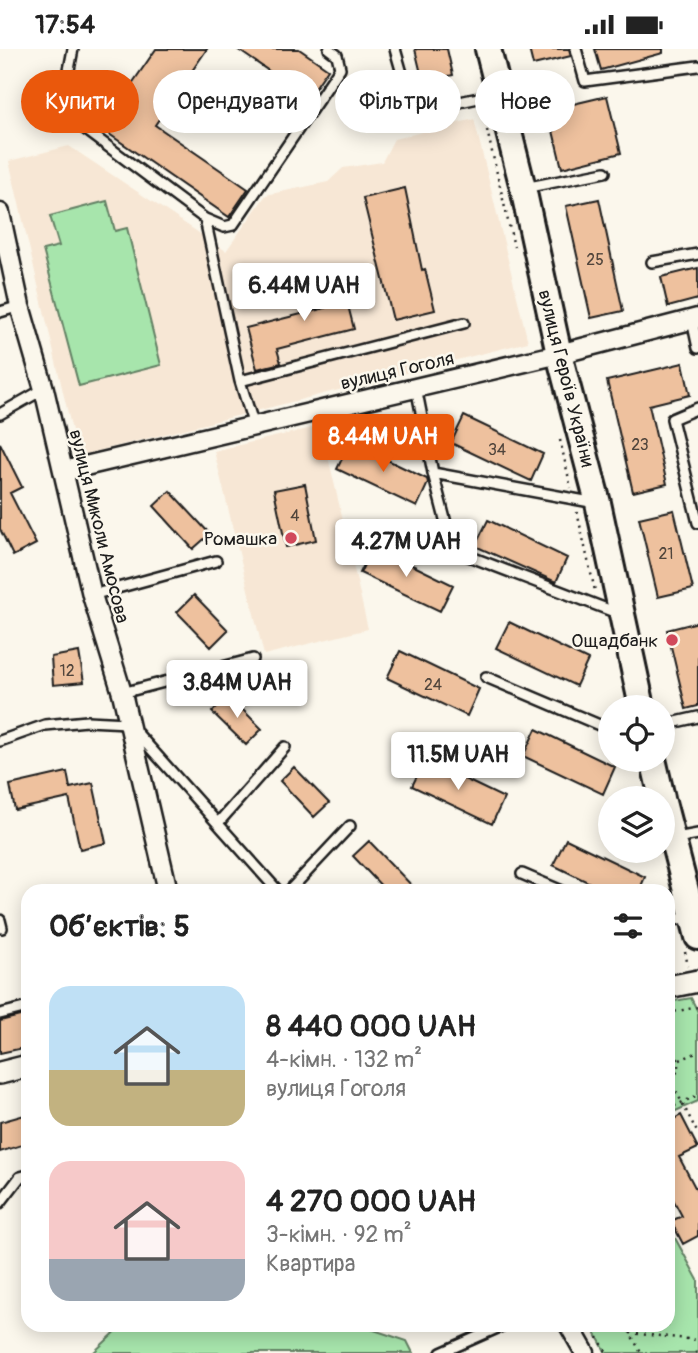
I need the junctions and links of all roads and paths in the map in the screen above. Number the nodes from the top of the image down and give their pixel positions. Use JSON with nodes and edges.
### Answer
{"nodes":[{"id":1,"x":73,"y":49,"type":"edge"},
{"id":2,"x":329,"y":49,"type":"edge"},
{"id":3,"x":395,"y":49,"type":"edge"},
{"id":4,"x":488,"y":49,"type":"edge"},
{"id":5,"x":576,"y":49,"type":"edge"},
{"id":6,"x":698,"y":66,"type":"edge"},
{"id":7,"x":493,"y":70,"type":"edge"},
{"id":8,"x":475,"y":99,"type":"edge"},
{"id":9,"x":509,"y":133,"type":"edge"},
{"id":10,"x":605,"y":172,"type":"dead end"},
{"id":11,"x":523,"y":188,"type":"junction"},
{"id":12,"x":0,"y":213,"type":"edge"},
{"id":13,"x":205,"y":219,"type":"junction"},
{"id":14,"x":698,"y":254,"type":"edge"},
{"id":15,"x":652,"y":262,"type":"dead end"},
{"id":16,"x":20,"y":306,"type":"junction"},
{"id":17,"x":0,"y":313,"type":"edge"},
{"id":18,"x":695,"y":319,"type":"edge"},
{"id":19,"x":464,"y":323,"type":"dead end"},
{"id":20,"x":698,"y":348,"type":"edge"},
{"id":21,"x":559,"y":354,"type":"junction"},
{"id":22,"x":240,"y":381,"type":"junction"},
{"id":23,"x":416,"y":387,"type":"junction"},
{"id":24,"x":44,"y":389,"type":"junction"},
{"id":25,"x":698,"y":408,"type":"edge"},
{"id":26,"x":0,"y":414,"type":"edge"},
{"id":27,"x":254,"y":426,"type":"junction"},
{"id":28,"x":64,"y":471,"type":"junction"},
{"id":29,"x":433,"y":473,"type":"junction"},
{"id":30,"x":598,"y":503,"type":"junction"},
{"id":31,"x":698,"y":523,"type":"edge"},
{"id":32,"x":216,"y":562,"type":"dead end"},
{"id":33,"x":92,"y":595,"type":"junction"},
{"id":34,"x":622,"y":615,"type":"junction"},
{"id":35,"x":253,"y":659,"type":"dead end"},
{"id":36,"x":486,"y":677,"type":"dead end"},
{"id":37,"x":122,"y":693,"type":"junction"},
{"id":38,"x":639,"y":695,"type":"edge"},
{"id":39,"x":698,"y":717,"type":"edge"},
{"id":40,"x":675,"y":722,"type":"edge"},
{"id":41,"x":128,"y":723,"type":"junction"},
{"id":42,"x":598,"y":724,"type":"edge"},
{"id":43,"x":0,"y":741,"type":"edge"},
{"id":44,"x":285,"y":747,"type":"dead end"},
{"id":45,"x":218,"y":823,"type":"junction"},
{"id":46,"x":350,"y":826,"type":"dead end"},
{"id":47,"x":698,"y":834,"type":"edge"},
{"id":48,"x":675,"y":838,"type":"edge"},
{"id":49,"x":675,"y":857,"type":"edge"},
{"id":50,"x":522,"y":874,"type":"dead end"},
{"id":51,"x":166,"y":884,"type":"edge"},
{"id":52,"x":272,"y":884,"type":"edge"},
{"id":53,"x":296,"y":884,"type":"edge"},
{"id":54,"x":546,"y":884,"type":"edge"},
{"id":55,"x":686,"y":925,"type":"edge"},
{"id":56,"x":698,"y":981,"type":"edge"},
{"id":57,"x":675,"y":986,"type":"edge"},
{"id":58,"x":698,"y":1007,"type":"edge"},
{"id":59,"x":21,"y":1009,"type":"edge"},
{"id":60,"x":675,"y":1012,"type":"edge"},
{"id":61,"x":0,"y":1014,"type":"edge"},
{"id":62,"x":675,"y":1052,"type":"edge"},
{"id":63,"x":698,"y":1052,"type":"edge"},
{"id":64,"x":680,"y":1060,"type":"junction"},
{"id":65,"x":21,"y":1068,"type":"edge"},
{"id":66,"x":0,"y":1073,"type":"edge"},
{"id":67,"x":675,"y":1076,"type":"edge"},
{"id":68,"x":675,"y":1090,"type":"edge"},
{"id":69,"x":698,"y":1095,"type":"edge"},
{"id":70,"x":682,"y":1102,"type":"junction"},
{"id":71,"x":675,"y":1106,"type":"edge"},
{"id":72,"x":698,"y":1134,"type":"edge"},
{"id":73,"x":21,"y":1177,"type":"edge"},
{"id":74,"x":0,"y":1203,"type":"edge"},
{"id":75,"x":488,"y":1332,"type":"edge"},
{"id":76,"x":573,"y":1332,"type":"edge"},
{"id":77,"x":595,"y":1332,"type":"edge"},
{"id":78,"x":630,"y":1333,"type":"joint"},
{"id":79,"x":698,"y":1340,"type":"edge"},
{"id":80,"x":441,"y":1353,"type":"edge"},
{"id":81,"x":585,"y":1353,"type":"edge"},
{"id":82,"x":607,"y":1353,"type":"edge"},
{"id":83,"x":641,"y":1353,"type":"edge"}],
"edges":[{"from":1,"to":13,"type":"lane"},
{"from":2,"to":13,"type":"lane"},
{"from":3,"to":8,"type":"lane"},
{"from":4,"to":7,"type":"main road","name":"вулиця Героїв України"},
{"from":5,"to":6,"type":"lane"},
{"from":9,"to":11,"type":"main road","name":"вулиця Героїв України"},
{"from":10,"to":11,"type":"lane"},
{"from":11,"to":21,"type":"main road","name":"вулиця Героїв України"},
{"from":12,"to":16,"type":"street","name":"вулиця Миколи Амосова"},
{"from":13,"to":22,"type":"lane"},
{"from":14,"to":15,"type":"lane"},
{"from":16,"to":17,"type":"lane"},
{"from":16,"to":24,"type":"street","name":"вулиця Миколи Амосова"},
{"from":18,"to":20,"type":"lane"},
{"from":18,"to":21,"type":"street","name":"вулиця Гоголя"},
{"from":19,"to":22,"type":"lane"},
{"from":21,"to":23,"type":"street","name":"вулиця Гоголя"},
{"from":21,"to":30,"type":"main road","name":"вулиця Героїв України"},
{"from":22,"to":27,"type":"lane"},
{"from":23,"to":27,"type":"street","name":"вулиця Гоголя"},
{"from":23,"to":29,"type":"lane"},
{"from":24,"to":26,"type":"lane"},
{"from":24,"to":28,"type":"street","name":"вулиця Миколи Амосова"},
{"from":25,"to":31,"type":"lane"},
{"from":27,"to":28,"type":"street","name":"вулиця Гоголя"},
{"from":28,"to":33,"type":"street","name":"вулиця Миколи Амосова"},
{"from":29,"to":30,"type":"lane"},
{"from":29,"to":34,"type":"lane"},
{"from":30,"to":34,"type":"main road","name":"вулиця Героїв України"},
{"from":32,"to":33,"type":"lane"},
{"from":33,"to":37,"type":"street","name":"вулиця Миколи Амосова"},
{"from":34,"to":38,"type":"main road","name":"вулиця Героїв України"},
{"from":35,"to":37,"type":"lane"},
{"from":36,"to":42,"type":"lane"},
{"from":37,"to":41,"type":"street","name":"вулиця Миколи Амосова"},
{"from":39,"to":40,"type":"lane"},
{"from":41,"to":43,"type":"lane"},
{"from":41,"to":45,"type":"lane"},
{"from":41,"to":51,"type":"street","name":"вулиця Миколи Амосова"},
{"from":44,"to":45,"type":"lane"},
{"from":45,"to":52,"type":"lane"},
{"from":46,"to":53,"type":"lane"},
{"from":47,"to":48,"type":"lane"},
{"from":49,"to":55,"type":"main road"},
{"from":50,"to":54,"type":"lane"},
{"from":56,"to":57,"type":"street"},
{"from":58,"to":60,"type":"path"},
{"from":59,"to":61,"type":"lane"},
{"from":62,"to":64,"type":"path"},
{"from":63,"to":64,"type":"path"},
{"from":64,"to":67,"type":"path"},
{"from":65,"to":66,"type":"street"},
{"from":68,"to":70,"type":"path"},
{"from":69,"to":70,"type":"path"},
{"from":70,"to":71,"type":"path"},
{"from":70,"to":72,"type":"path"},
{"from":73,"to":74,"type":"lane"},
{"from":75,"to":80,"type":"lane"},
{"from":76,"to":81,"type":"street"},
{"from":77,"to":82,"type":"path"},
{"from":78,"to":79,"type":"path"},
{"from":78,"to":83,"type":"path"}]}
